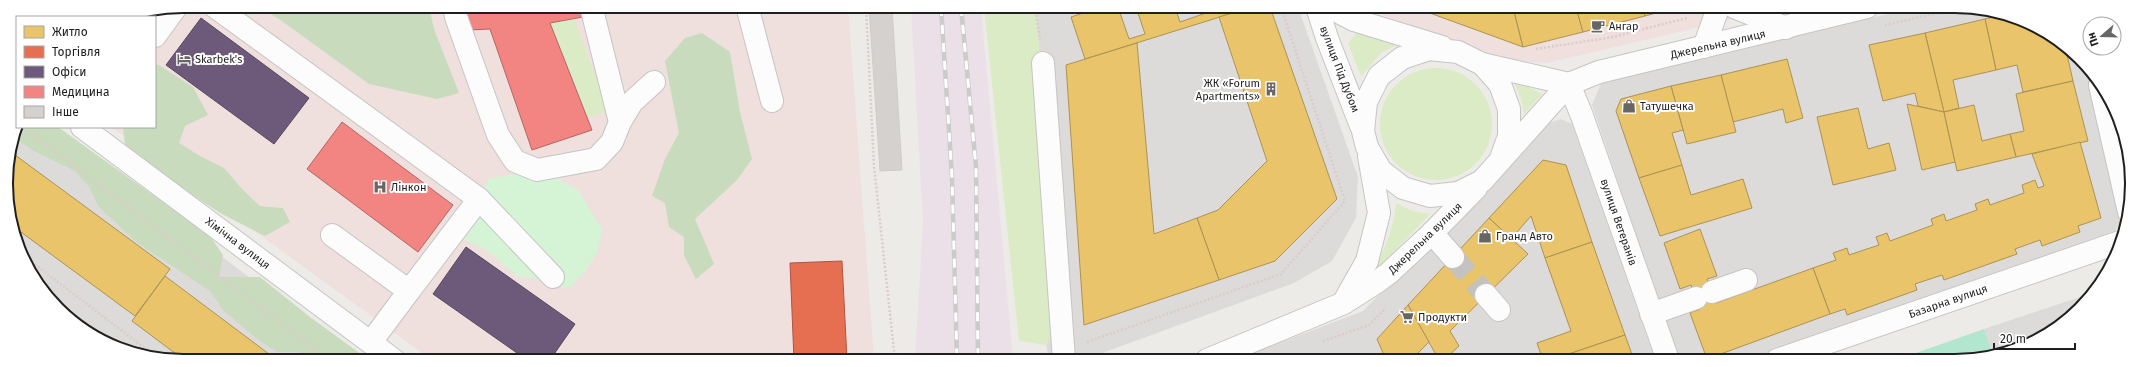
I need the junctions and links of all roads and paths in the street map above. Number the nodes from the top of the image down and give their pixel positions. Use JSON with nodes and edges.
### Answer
{"nodes":[{"id":1,"x":172,"y":13,"type":"edge"},
{"id":2,"x":224,"y":13,"type":"edge"},
{"id":3,"x":455,"y":13,"type":"edge"},
{"id":4,"x":593,"y":13,"type":"edge"},
{"id":5,"x":750,"y":13,"type":"edge"},
{"id":6,"x":866,"y":13,"type":"edge"},
{"id":7,"x":1036,"y":13,"type":"edge"},
{"id":8,"x":1283,"y":13,"type":"edge"},
{"id":9,"x":1319,"y":13,"type":"edge"},
{"id":10,"x":1341,"y":13,"type":"edge"},
{"id":11,"x":1706,"y":13,"type":"edge"},
{"id":12,"x":1720,"y":13,"type":"edge"},
{"id":13,"x":1735,"y":13,"type":"edge"},
{"id":14,"x":1844,"y":13,"type":"edge"},
{"id":15,"x":1786,"y":28,"type":"junction"},
{"id":16,"x":156,"y":35,"type":"edge"},
{"id":17,"x":1704,"y":47,"type":"junction"},
{"id":18,"x":1528,"y":51,"type":"dead end"},
{"id":19,"x":1458,"y":52,"type":"junction"},
{"id":20,"x":1043,"y":63,"type":"joint"},
{"id":21,"x":1482,"y":64,"type":"junction"},
{"id":22,"x":654,"y":82,"type":"dead end"},
{"id":23,"x":2092,"y":83,"type":"edge"},
{"id":24,"x":1569,"y":84,"type":"junction"},
{"id":25,"x":772,"y":101,"type":"dead end"},
{"id":26,"x":620,"y":122,"type":"junction"},
{"id":27,"x":24,"y":128,"type":"edge"},
{"id":28,"x":85,"y":128,"type":"edge"},
{"id":29,"x":1365,"y":139,"type":"junction"},
{"id":30,"x":1500,"y":161,"type":"junction"},
{"id":31,"x":1482,"y":181,"type":"junction"},
{"id":32,"x":2125,"y":197,"type":"edge"},
{"id":33,"x":479,"y":199,"type":"junction"},
{"id":34,"x":1432,"y":233,"type":"junction"},
{"id":35,"x":332,"y":235,"type":"dead end"},
{"id":36,"x":2114,"y":244,"type":"edge"},
{"id":37,"x":1453,"y":257,"type":"tunnel mouth"},
{"id":38,"x":33,"y":263,"type":"edge"},
{"id":39,"x":553,"y":277,"type":"dead end"},
{"id":40,"x":1746,"y":280,"type":"dead end"},
{"id":41,"x":409,"y":291,"type":"junction"},
{"id":42,"x":1344,"y":303,"type":"junction"},
{"id":43,"x":1389,"y":304,"type":"dead end"},
{"id":44,"x":1652,"y":314,"type":"junction"},
{"id":45,"x":1369,"y":325,"type":"dead end"},
{"id":46,"x":371,"y":342,"type":"junction"},
{"id":47,"x":148,"y":350,"type":"edge"},
{"id":48,"x":322,"y":354,"type":"edge"},
{"id":49,"x":386,"y":354,"type":"edge"},
{"id":50,"x":894,"y":354,"type":"edge"},
{"id":51,"x":1064,"y":354,"type":"edge"},
{"id":52,"x":1070,"y":354,"type":"edge"},
{"id":53,"x":1221,"y":354,"type":"edge"},
{"id":54,"x":1666,"y":354,"type":"edge"},
{"id":55,"x":1793,"y":354,"type":"edge"}],
"edges":[{"from":1,"to":16,"type":"street"},
{"from":2,"to":33,"type":"street"},
{"from":3,"to":26,"type":"street"},
{"from":4,"to":26,"type":"street"},
{"from":5,"to":25,"type":"street"},
{"from":6,"to":50,"type":"path"},
{"from":7,"to":20,"type":"path"},
{"from":8,"to":52,"type":"path"},
{"from":9,"to":29,"type":"street","name":"вулиця Під Дубом"},
{"from":10,"to":19,"type":"street","name":"вулиця Під Дубом"},
{"from":11,"to":18,"type":"path"},
{"from":12,"to":17,"type":"street"},
{"from":13,"to":15,"type":"street"},
{"from":14,"to":15,"type":"street","name":"Джерельна вулиця"},
{"from":15,"to":17,"type":"street","name":"Джерельна вулиця"},
{"from":17,"to":24,"type":"street","name":"Джерельна вулиця"},
{"from":19,"to":21,"type":"street"},
{"from":19,"to":29,"type":"street"},
{"from":20,"to":51,"type":"street"},
{"from":21,"to":24,"type":"street"},
{"from":21,"to":30,"type":"street"},
{"from":22,"to":26,"type":"street"},
{"from":23,"to":32,"type":"street"},
{"from":24,"to":30,"type":"street","name":"Джерельна вулиця"},
{"from":24,"to":44,"type":"street","name":"вулиця Ветеранів"},
{"from":27,"to":48,"type":"path"},
{"from":28,"to":46,"type":"street","name":"Хімічна вулиця"},
{"from":29,"to":31,"type":"street"},
{"from":29,"to":42,"type":"street"},
{"from":30,"to":31,"type":"street","name":"Джерельна вулиця"},
{"from":31,"to":34,"type":"street","name":"Джерельна вулиця"},
{"from":33,"to":39,"type":"street"},
{"from":33,"to":41,"type":"street"},
{"from":34,"to":37,"type":"street"},
{"from":34,"to":42,"type":"street","name":"Джерельна вулиця"},
{"from":35,"to":41,"type":"street"},
{"from":36,"to":55,"type":"street","name":"Базарна вулиця"},
{"from":38,"to":47,"type":"path"},
{"from":40,"to":44,"type":"street"},
{"from":41,"to":46,"type":"street"},
{"from":42,"to":53,"type":"street","name":"Джерельна вулиця"},
{"from":43,"to":45,"type":"path"},
{"from":44,"to":54,"type":"street","name":"вулиця Ветеранів"},
{"from":46,"to":49,"type":"street","name":"Хімічна вулиця"}]}
